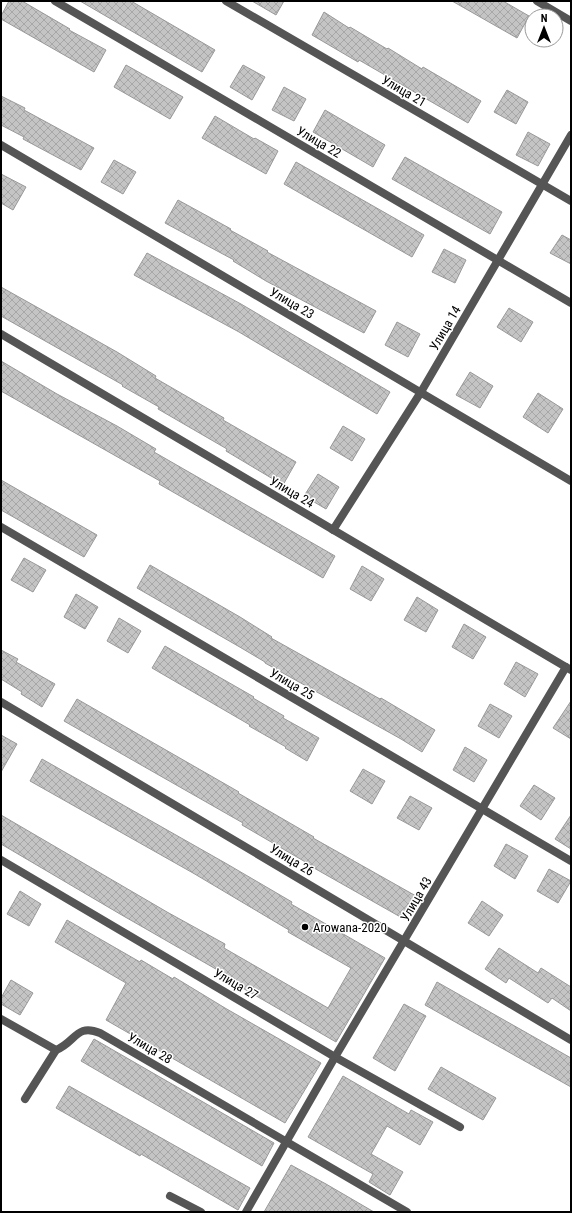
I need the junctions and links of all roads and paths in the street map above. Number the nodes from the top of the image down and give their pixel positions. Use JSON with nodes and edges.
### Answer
{"nodes":[{"id":1,"x":55,"y":1,"type":"edge"},
{"id":2,"x":226,"y":1,"type":"edge"},
{"id":3,"x":537,"y":1,"type":"edge"},
{"id":4,"x":571,"y":21,"type":"edge"},
{"id":5,"x":571,"y":135,"type":"edge"},
{"id":6,"x":1,"y":145,"type":"edge"},
{"id":7,"x":542,"y":185,"type":"junction"},
{"id":8,"x":571,"y":201,"type":"edge"},
{"id":9,"x":498,"y":261,"type":"junction"},
{"id":10,"x":571,"y":303,"type":"edge"},
{"id":11,"x":1,"y":334,"type":"edge"},
{"id":12,"x":421,"y":392,"type":"junction"},
{"id":13,"x":571,"y":480,"type":"edge"},
{"id":14,"x":1,"y":527,"type":"edge"},
{"id":15,"x":333,"y":530,"type":"junction"},
{"id":16,"x":568,"y":668,"type":"edge"},
{"id":17,"x":1,"y":702,"type":"edge"},
{"id":18,"x":482,"y":808,"type":"junction"},
{"id":19,"x":1,"y":860,"type":"edge"},
{"id":20,"x":571,"y":861,"type":"edge"},
{"id":21,"x":405,"y":941,"type":"junction"},
{"id":22,"x":1,"y":1019,"type":"edge"},
{"id":23,"x":571,"y":1040,"type":"edge"},
{"id":24,"x":56,"y":1050,"type":"junction"},
{"id":25,"x":336,"y":1057,"type":"junction"},
{"id":26,"x":24,"y":1099,"type":"dead end"},
{"id":27,"x":460,"y":1127,"type":"dead end"},
{"id":28,"x":287,"y":1143,"type":"junction"},
{"id":29,"x":170,"y":1196,"type":"dead end"},
{"id":30,"x":201,"y":1212,"type":"edge"},
{"id":31,"x":246,"y":1212,"type":"edge"},
{"id":32,"x":407,"y":1212,"type":"edge"}],
"edges":[{"from":1,"to":9,"type":"street","name":"Улица 22"},
{"from":2,"to":7,"type":"street","name":"Улица 21"},
{"from":3,"to":4,"type":"street"},
{"from":5,"to":7,"type":"street","name":"Улица 14"},
{"from":6,"to":12,"type":"street","name":"Улица 23"},
{"from":7,"to":8,"type":"street","name":"Улица 21"},
{"from":7,"to":9,"type":"street","name":"Улица 14"},
{"from":9,"to":10,"type":"street","name":"Улица 22"},
{"from":9,"to":12,"type":"street","name":"Улица 14"},
{"from":11,"to":15,"type":"street","name":"Улица 24"},
{"from":12,"to":13,"type":"street","name":"Улица 23"},
{"from":12,"to":15,"type":"street","name":"Улица 14"},
{"from":14,"to":18,"type":"street","name":"Улица 25"},
{"from":15,"to":16,"type":"street","name":"Улица 24"},
{"from":16,"to":18,"type":"street","name":"Улица 43"},
{"from":17,"to":21,"type":"street","name":"Улица 26"},
{"from":18,"to":20,"type":"street","name":"Улица 25"},
{"from":18,"to":21,"type":"street","name":"Улица 43"},
{"from":19,"to":25,"type":"street","name":"Улица 27"},
{"from":21,"to":23,"type":"street","name":"Улица 26"},
{"from":21,"to":25,"type":"street","name":"Улица 43"},
{"from":22,"to":24,"type":"street"},
{"from":24,"to":26,"type":"street"},
{"from":24,"to":28,"type":"street","name":"Улица 28"},
{"from":25,"to":27,"type":"street","name":"Улица 27"},
{"from":25,"to":28,"type":"street","name":"Улица 43"},
{"from":28,"to":31,"type":"street","name":"Улица 43"},
{"from":28,"to":32,"type":"street","name":"Улица 28"},
{"from":29,"to":30,"type":"street"}]}
